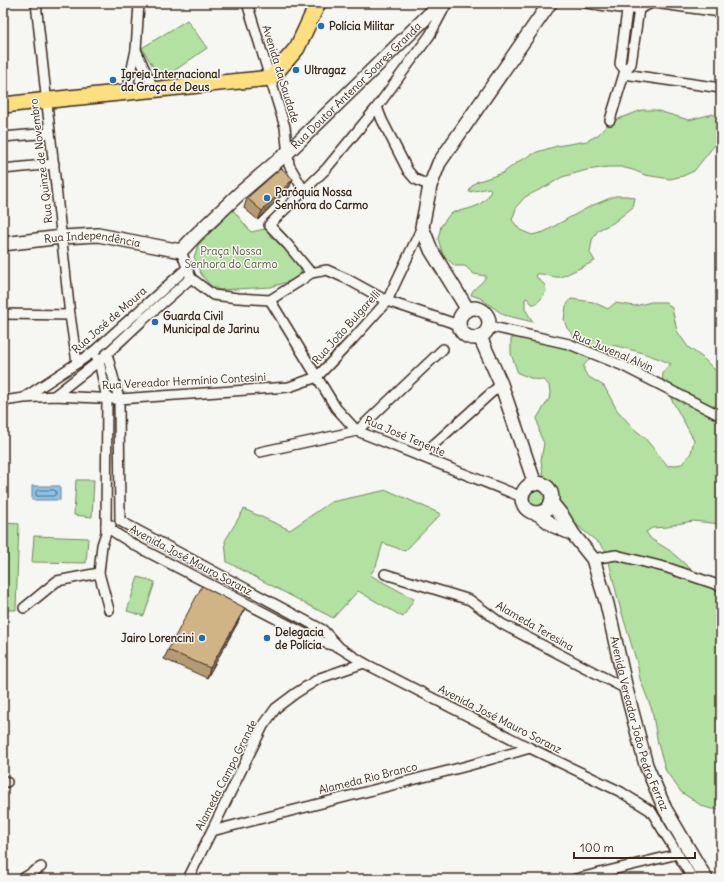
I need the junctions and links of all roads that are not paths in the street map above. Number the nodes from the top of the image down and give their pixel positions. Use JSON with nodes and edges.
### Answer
{"nodes":[{"id":1,"x":36,"y":3,"type":"edge"},
{"id":2,"x":139,"y":3,"type":"edge"},
{"id":3,"x":247,"y":3,"type":"edge"},
{"id":4,"x":318,"y":3,"type":"edge"},
{"id":5,"x":441,"y":3,"type":"edge"},
{"id":6,"x":447,"y":3,"type":"edge"},
{"id":7,"x":550,"y":3,"type":"edge"},
{"id":8,"x":586,"y":3,"type":"edge"},
{"id":9,"x":653,"y":3,"type":"edge"},
{"id":10,"x":628,"y":6,"type":"edge"},
{"id":11,"x":639,"y":6,"type":"edge"},
{"id":12,"x":721,"y":12,"type":"edge"},
{"id":13,"x":136,"y":50,"type":"junction"},
{"id":14,"x":625,"y":72,"type":"junction"},
{"id":15,"x":271,"y":78,"type":"junction"},
{"id":16,"x":721,"y":88,"type":"edge"},
{"id":17,"x":154,"y":90,"type":"junction"},
{"id":18,"x":127,"y":91,"type":"junction"},
{"id":19,"x":46,"y":100,"type":"junction"},
{"id":20,"x":3,"y":105,"type":"edge"},
{"id":21,"x":377,"y":107,"type":"junction"},
{"id":22,"x":610,"y":120,"type":"dead end"},
{"id":23,"x":50,"y":134,"type":"junction"},
{"id":24,"x":3,"y":137,"type":"edge"},
{"id":25,"x":288,"y":152,"type":"junction"},
{"id":26,"x":54,"y":164,"type":"junction"},
{"id":27,"x":3,"y":169,"type":"edge"},
{"id":28,"x":430,"y":186,"type":"junction"},
{"id":29,"x":304,"y":191,"type":"junction"},
{"id":30,"x":422,"y":227,"type":"junction"},
{"id":31,"x":62,"y":237,"type":"junction"},
{"id":32,"x":3,"y":244,"type":"edge"},
{"id":33,"x":181,"y":251,"type":"junction"},
{"id":34,"x":187,"y":268,"type":"junction"},
{"id":35,"x":311,"y":273,"type":"junction"},
{"id":36,"x":191,"y":278,"type":"junction"},
{"id":37,"x":270,"y":300,"type":"junction"},
{"id":38,"x":387,"y":301,"type":"junction"},
{"id":39,"x":468,"y":310,"type":"junction"},
{"id":40,"x":137,"y":312,"type":"junction"},
{"id":41,"x":3,"y":314,"type":"edge"},
{"id":42,"x":70,"y":315,"type":"junction"},
{"id":43,"x":143,"y":320,"type":"junction"},
{"id":44,"x":459,"y":325,"type":"junction"},
{"id":45,"x":488,"y":326,"type":"junction"},
{"id":46,"x":480,"y":337,"type":"junction"},
{"id":47,"x":443,"y":349,"type":"dead end"},
{"id":48,"x":93,"y":352,"type":"junction"},
{"id":49,"x":107,"y":354,"type":"junction"},
{"id":50,"x":99,"y":361,"type":"junction"},
{"id":51,"x":77,"y":363,"type":"junction"},
{"id":52,"x":317,"y":377,"type":"junction"},
{"id":53,"x":501,"y":384,"type":"junction"},
{"id":54,"x":54,"y":396,"type":"junction"},
{"id":55,"x":24,"y":398,"type":"junction"},
{"id":56,"x":107,"y":399,"type":"junction"},
{"id":57,"x":119,"y":399,"type":"junction"},
{"id":58,"x":3,"y":401,"type":"edge"},
{"id":59,"x":721,"y":416,"type":"edge"},
{"id":60,"x":358,"y":431,"type":"junction"},
{"id":61,"x":260,"y":452,"type":"dead end"},
{"id":62,"x":421,"y":456,"type":"junction"},
{"id":63,"x":535,"y":484,"type":"junction"},
{"id":64,"x":522,"y":497,"type":"junction"},
{"id":65,"x":551,"y":502,"type":"junction"},
{"id":66,"x":537,"y":513,"type":"junction"},
{"id":67,"x":120,"y":521,"type":"junction"},
{"id":68,"x":106,"y":526,"type":"junction"},
{"id":69,"x":573,"y":534,"type":"junction"},
{"id":70,"x":593,"y":559,"type":"junction"},
{"id":71,"x":99,"y":573,"type":"junction"},
{"id":72,"x":385,"y":574,"type":"dead end"},
{"id":73,"x":721,"y":586,"type":"edge"},
{"id":74,"x":24,"y":608,"type":"dead end"},
{"id":75,"x":109,"y":610,"type":"dead end"},
{"id":76,"x":340,"y":648,"type":"junction"},
{"id":77,"x":364,"y":663,"type":"junction"},
{"id":78,"x":626,"y":689,"type":"junction"},
{"id":79,"x":530,"y":748,"type":"junction"},
{"id":80,"x":212,"y":831,"type":"junction"},
{"id":81,"x":678,"y":854,"type":"junction"},
{"id":82,"x":42,"y":867,"type":"dead end"},
{"id":83,"x":22,"y":879,"type":"edge"},
{"id":84,"x":188,"y":879,"type":"edge"},
{"id":85,"x":575,"y":879,"type":"edge"},
{"id":86,"x":693,"y":879,"type":"edge"},
{"id":87,"x":706,"y":879,"type":"edge"}],
"edges":[{"from":1,"to":19,"type":"street","name":"Rua Quinze de Novembro"},
{"from":2,"to":13,"type":"street"},
{"from":3,"to":15,"type":"street","name":"Avenida da Saudade"},
{"from":4,"to":15,"type":"main road"},
{"from":5,"to":25,"type":"main road","name":"Rua Doutor Antenor Soares Granda"},
{"from":6,"to":21,"type":"street"},
{"from":7,"to":28,"type":"main road"},
{"from":8,"to":10,"type":"street"},
{"from":9,"to":11,"type":"street"},
{"from":9,"to":12,"type":"street"},
{"from":10,"to":11,"type":"street"},
{"from":10,"to":14,"type":"street"},
{"from":11,"to":14,"type":"street"},
{"from":13,"to":17,"type":"street"},
{"from":13,"to":18,"type":"street"},
{"from":14,"to":16,"type":"street"},
{"from":14,"to":22,"type":"street"},
{"from":15,"to":17,"type":"main road"},
{"from":15,"to":25,"type":"street","name":"Avenida da Saudade"},
{"from":17,"to":18,"type":"main road"},
{"from":18,"to":19,"type":"main road"},
{"from":19,"to":20,"type":"main road"},
{"from":19,"to":23,"type":"street","name":"Rua Quinze de Novembro"},
{"from":21,"to":28,"type":"street"},
{"from":21,"to":29,"type":"street"},
{"from":23,"to":24,"type":"street"},
{"from":23,"to":26,"type":"street","name":"Rua Quinze de Novembro"},
{"from":25,"to":29,"type":"street","name":"Avenida da Saudade"},
{"from":25,"to":33,"type":"main road","name":"Rua Doutor Antenor Soares Granda"},
{"from":26,"to":27,"type":"street"},
{"from":26,"to":31,"type":"street","name":"Rua Quinze de Novembro"},
{"from":28,"to":30,"type":"main road"},
{"from":29,"to":35,"type":"street"},
{"from":30,"to":38,"type":"street","name":"Rua João Bulgarelli"},
{"from":30,"to":39,"type":"main road"},
{"from":31,"to":32,"type":"main road","name":"Rua Independência"},
{"from":31,"to":33,"type":"main road","name":"Rua Independência"},
{"from":31,"to":42,"type":"street","name":"Rua Quinze de Novembro"},
{"from":33,"to":34,"type":"street"},
{"from":34,"to":36,"type":"street"},
{"from":34,"to":40,"type":"street","name":"Rua José de Moura"},
{"from":35,"to":37,"type":"street"},
{"from":35,"to":38,"type":"street"},
{"from":36,"to":37,"type":"street"},
{"from":36,"to":43,"type":"street","name":"Rua José de Moura"},
{"from":37,"to":52,"type":"street","name":"Rua José Tenente"},
{"from":38,"to":44,"type":"street"},
{"from":38,"to":52,"type":"street","name":"Rua João Bulgarelli"},
{"from":39,"to":44,"type":"main road"},
{"from":39,"to":45,"type":"main road"},
{"from":40,"to":43,"type":"street"},
{"from":40,"to":48,"type":"street","name":"Rua José de Moura"},
{"from":41,"to":42,"type":"street"},
{"from":42,"to":51,"type":"street","name":"Rua Quinze de Novembro"},
{"from":43,"to":49,"type":"street","name":"Rua José de Moura"},
{"from":44,"to":46,"type":"main road"},
{"from":45,"to":46,"type":"main road"},
{"from":45,"to":59,"type":"street","name":"Rua Juvenal Alvin"},
{"from":46,"to":53,"type":"main road"},
{"from":47,"to":60,"type":"street"},
{"from":48,"to":50,"type":"street"},
{"from":48,"to":51,"type":"street","name":"Rua José de Moura"},
{"from":49,"to":50,"type":"street","name":"Rua José de Moura"},
{"from":49,"to":57,"type":"street","name":"Avenida José Mauro Soranz"},
{"from":50,"to":54,"type":"street","name":"Rua José de Moura"},
{"from":50,"to":56,"type":"street"},
{"from":51,"to":55,"type":"street","name":"Rua José de Moura"},
{"from":52,"to":57,"type":"street","name":"Rua Vereador Hermínio Contesini"},
{"from":52,"to":60,"type":"street","name":"Rua José Tenente"},
{"from":53,"to":62,"type":"street"},
{"from":53,"to":63,"type":"main road"},
{"from":54,"to":55,"type":"street","name":"Rua Vereador Hermínio Contesini"},
{"from":54,"to":56,"type":"street","name":"Rua Vereador Hermínio Contesini"},
{"from":55,"to":58,"type":"street","name":"Rua Vereador Hermínio Contesini"},
{"from":56,"to":57,"type":"street","name":"Rua Vereador Hermínio Contesini"},
{"from":56,"to":68,"type":"street"},
{"from":57,"to":67,"type":"street","name":"Avenida José Mauro Soranz"},
{"from":60,"to":61,"type":"street"},
{"from":60,"to":62,"type":"street","name":"Rua José Tenente"},
{"from":62,"to":64,"type":"street","name":"Rua José Tenente"},
{"from":63,"to":64,"type":"main road"},
{"from":63,"to":65,"type":"main road"},
{"from":64,"to":66,"type":"main road"},
{"from":65,"to":66,"type":"main road"},
{"from":65,"to":69,"type":"main road","name":"Avenida Vereador João Pedro Ferraz"},
{"from":66,"to":69,"type":"main road","name":"Avenida Vereador João Pedro Ferraz"},
{"from":67,"to":68,"type":"street"},
{"from":67,"to":76,"type":"street","name":"Avenida José Mauro Soranz"},
{"from":68,"to":71,"type":"street"},
{"from":68,"to":76,"type":"street","name":"Avenida José Mauro Soranz"},
{"from":69,"to":70,"type":"main road","name":"Avenida Vereador João Pedro Ferraz"},
{"from":70,"to":73,"type":"street"},
{"from":70,"to":78,"type":"main road","name":"Avenida Vereador João Pedro Ferraz"},
{"from":71,"to":74,"type":"street"},
{"from":71,"to":75,"type":"street"},
{"from":72,"to":78,"type":"street","name":"Alameda Teresina"},
{"from":76,"to":77,"type":"street","name":"Avenida José Mauro Soranz"},
{"from":77,"to":79,"type":"street","name":"Avenida José Mauro Soranz"},
{"from":77,"to":80,"type":"street","name":"Alameda Campo Grande"},
{"from":78,"to":87,"type":"main road","name":"Avenida Vereador João Pedro Ferraz"},
{"from":79,"to":80,"type":"street","name":"Alameda Rio Branco"},
{"from":79,"to":81,"type":"street","name":"Avenida José Mauro Soranz"},
{"from":80,"to":84,"type":"street","name":"Alameda Campo Grande"},
{"from":81,"to":85,"type":"street"},
{"from":81,"to":86,"type":"street"},
{"from":82,"to":83,"type":"street"}]}
